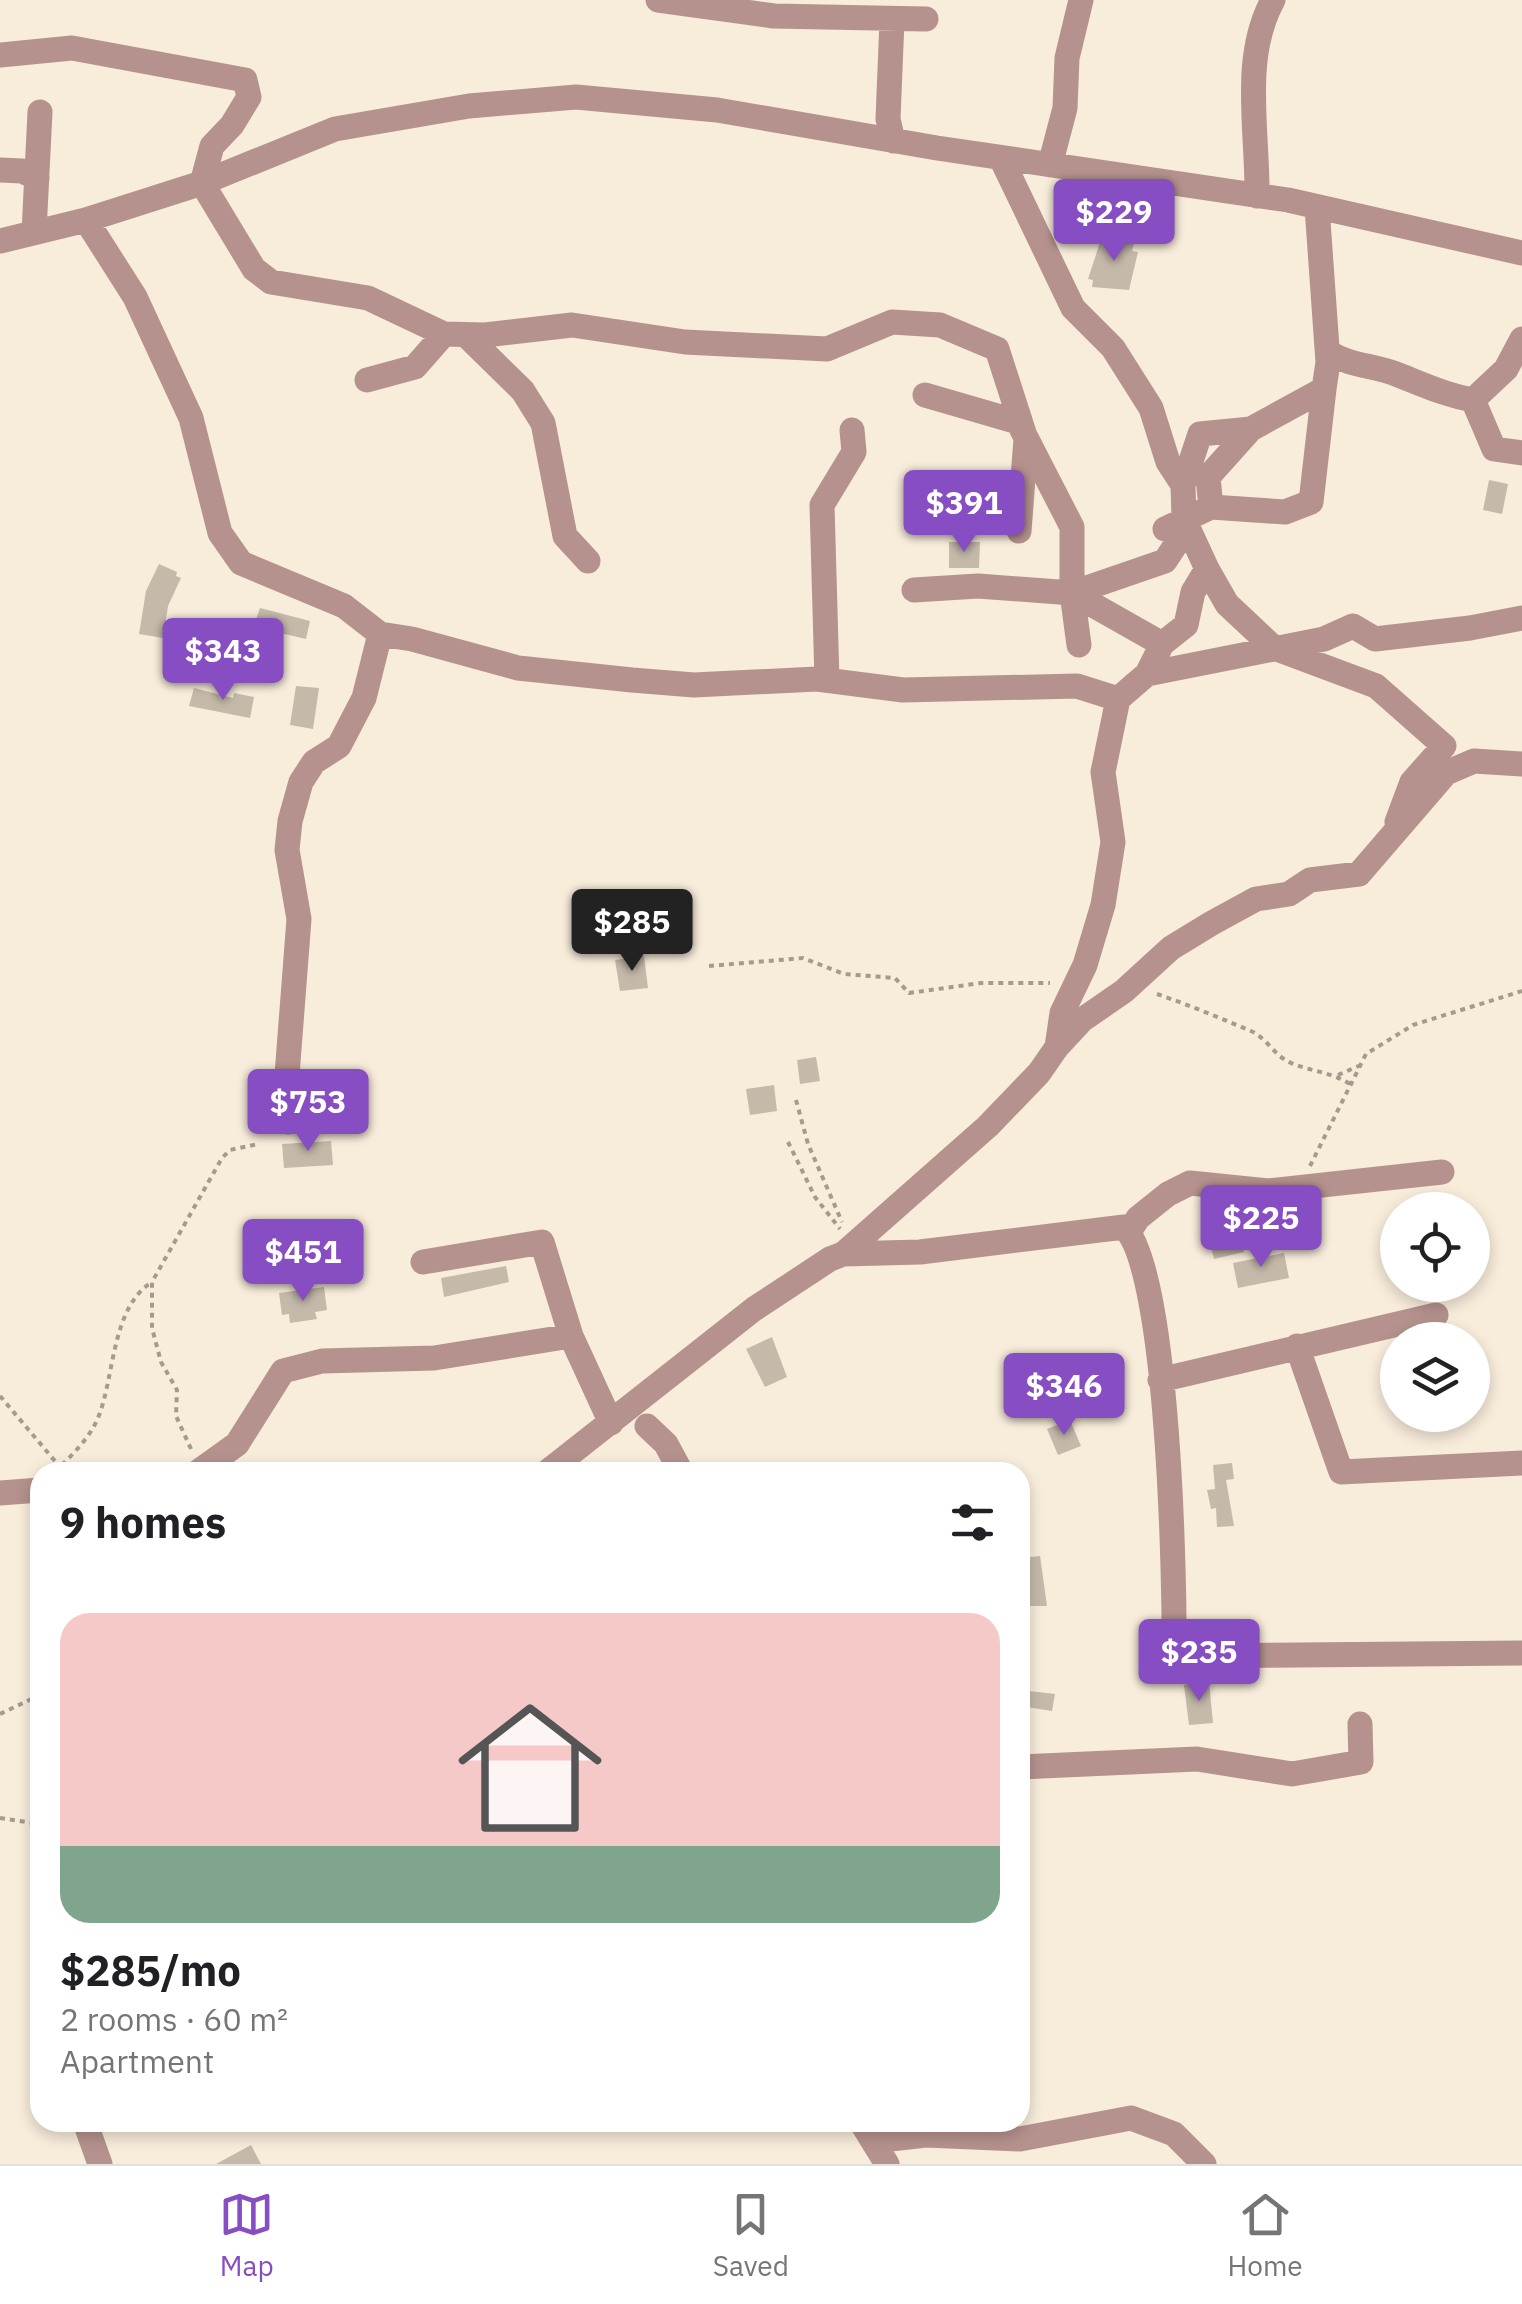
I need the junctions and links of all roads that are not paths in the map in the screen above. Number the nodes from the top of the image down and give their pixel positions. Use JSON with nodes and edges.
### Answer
{"nodes":[{"id":1,"x":658,"y":0,"type":"edge"},
{"id":2,"x":1082,"y":0,"type":"edge"},
{"id":3,"x":1273,"y":0,"type":"edge"},
{"id":4,"x":842,"y":10,"type":"edge"},
{"id":5,"x":926,"y":19,"type":"dead end"},
{"id":6,"x":892,"y":20,"type":"junction"},
{"id":7,"x":0,"y":55,"type":"edge"},
{"id":8,"x":40,"y":112,"type":"dead end"},
{"id":9,"x":892,"y":141,"type":"junction"},
{"id":10,"x":1001,"y":158,"type":"junction"},
{"id":11,"x":1050,"y":165,"type":"junction"},
{"id":12,"x":0,"y":170,"type":"edge"},
{"id":13,"x":37,"y":178,"type":"junction"},
{"id":14,"x":202,"y":183,"type":"junction"},
{"id":15,"x":1257,"y":196,"type":"junction"},
{"id":16,"x":1317,"y":207,"type":"junction"},
{"id":17,"x":86,"y":220,"type":"junction"},
{"id":18,"x":34,"y":232,"type":"junction"},
{"id":19,"x":0,"y":240,"type":"edge"},
{"id":20,"x":1522,"y":253,"type":"edge"},
{"id":21,"x":455,"y":334,"type":"junction"},
{"id":22,"x":1522,"y":339,"type":"edge"},
{"id":23,"x":1328,"y":352,"type":"junction"},
{"id":24,"x":367,"y":380,"type":"dead end"},
{"id":25,"x":1324,"y":389,"type":"junction"},
{"id":26,"x":925,"y":395,"type":"dead end"},
{"id":27,"x":1473,"y":400,"type":"junction"},
{"id":28,"x":1251,"y":429,"type":"junction"},
{"id":29,"x":852,"y":430,"type":"dead end"},
{"id":30,"x":1026,"y":439,"type":"junction"},
{"id":31,"x":1522,"y":454,"type":"edge"},
{"id":32,"x":1183,"y":485,"type":"junction"},
{"id":33,"x":1211,"y":507,"type":"junction"},
{"id":34,"x":1179,"y":525,"type":"junction"},
{"id":35,"x":1019,"y":530,"type":"dead end"},
{"id":36,"x":588,"y":561,"type":"dead end"},
{"id":37,"x":1208,"y":568,"type":"junction"},
{"id":38,"x":914,"y":590,"type":"dead end"},
{"id":39,"x":1072,"y":593,"type":"junction"},
{"id":40,"x":1522,"y":618,"type":"edge"},
{"id":41,"x":380,"y":634,"type":"junction"},
{"id":42,"x":1079,"y":644,"type":"dead end"},
{"id":43,"x":1162,"y":644,"type":"junction"},
{"id":44,"x":1274,"y":648,"type":"junction"},
{"id":45,"x":1147,"y":674,"type":"junction"},
{"id":46,"x":827,"y":680,"type":"junction"},
{"id":47,"x":1118,"y":698,"type":"junction"},
{"id":48,"x":1522,"y":764,"type":"edge"},
{"id":49,"x":1388,"y":843,"type":"junction"},
{"id":50,"x":1058,"y":1047,"type":"junction"},
{"id":51,"x":288,"y":1122,"type":"dead end"},
{"id":52,"x":1442,"y":1172,"type":"dead end"},
{"id":53,"x":1129,"y":1232,"type":"junction"},
{"id":54,"x":847,"y":1250,"type":"junction"},
{"id":55,"x":423,"y":1262,"type":"dead end"},
{"id":56,"x":1436,"y":1315,"type":"dead end"},
{"id":57,"x":571,"y":1336,"type":"junction"},
{"id":58,"x":1297,"y":1346,"type":"junction"},
{"id":59,"x":1160,"y":1380,"type":"junction"},
{"id":60,"x":627,"y":1418,"type":"junction"},
{"id":61,"x":212,"y":1462,"type":"edge"},
{"id":62,"x":562,"y":1462,"type":"edge"},
{"id":63,"x":676,"y":1462,"type":"edge"},
{"id":64,"x":1522,"y":1463,"type":"edge"},
{"id":65,"x":30,"y":1491,"type":"edge"},
{"id":66,"x":0,"y":1493,"type":"edge"},
{"id":67,"x":1522,"y":1653,"type":"edge"},
{"id":68,"x":1360,"y":1724,"type":"dead end"},
{"id":69,"x":1030,"y":1766,"type":"edge"},
{"id":70,"x":89,"y":2132,"type":"edge"},
{"id":71,"x":867,"y":2132,"type":"edge"},
{"id":72,"x":99,"y":2164,"type":"edge"},
{"id":73,"x":887,"y":2164,"type":"edge"},
{"id":74,"x":1204,"y":2164,"type":"edge"}],
"edges":[{"from":1,"to":4,"type":"street"},
{"from":2,"to":11,"type":"street"},
{"from":3,"to":15,"type":"street"},
{"from":4,"to":6,"type":"street"},
{"from":5,"to":6,"type":"street"},
{"from":6,"to":9,"type":"street"},
{"from":7,"to":14,"type":"street"},
{"from":8,"to":13,"type":"street"},
{"from":9,"to":10,"type":"street"},
{"from":9,"to":14,"type":"street"},
{"from":10,"to":11,"type":"street"},
{"from":10,"to":32,"type":"street"},
{"from":11,"to":15,"type":"street"},
{"from":12,"to":13,"type":"street"},
{"from":13,"to":18,"type":"street"},
{"from":14,"to":17,"type":"street"},
{"from":14,"to":21,"type":"street"},
{"from":15,"to":16,"type":"street"},
{"from":16,"to":20,"type":"street"},
{"from":16,"to":23,"type":"street"},
{"from":17,"to":18,"type":"street"},
{"from":17,"to":41,"type":"street"},
{"from":18,"to":19,"type":"street"},
{"from":21,"to":24,"type":"street"},
{"from":21,"to":30,"type":"street"},
{"from":21,"to":36,"type":"street"},
{"from":22,"to":27,"type":"street"},
{"from":23,"to":25,"type":"street"},
{"from":23,"to":27,"type":"street"},
{"from":25,"to":28,"type":"street"},
{"from":25,"to":33,"type":"street"},
{"from":26,"to":30,"type":"street"},
{"from":27,"to":31,"type":"street"},
{"from":28,"to":32,"type":"street"},
{"from":28,"to":33,"type":"street"},
{"from":29,"to":46,"type":"street"},
{"from":30,"to":35,"type":"street"},
{"from":30,"to":39,"type":"street"},
{"from":32,"to":34,"type":"street"},
{"from":33,"to":34,"type":"street"},
{"from":34,"to":37,"type":"street"},
{"from":34,"to":39,"type":"street"},
{"from":37,"to":43,"type":"street"},
{"from":37,"to":44,"type":"street"},
{"from":38,"to":39,"type":"street"},
{"from":39,"to":42,"type":"street"},
{"from":39,"to":43,"type":"street"},
{"from":40,"to":44,"type":"street"},
{"from":41,"to":46,"type":"street"},
{"from":41,"to":51,"type":"street"},
{"from":43,"to":45,"type":"street"},
{"from":44,"to":45,"type":"street"},
{"from":44,"to":49,"type":"street"},
{"from":45,"to":47,"type":"street"},
{"from":46,"to":47,"type":"street"},
{"from":47,"to":50,"type":"street"},
{"from":48,"to":49,"type":"street"},
{"from":49,"to":50,"type":"street"},
{"from":50,"to":54,"type":"street"},
{"from":52,"to":53,"type":"street"},
{"from":53,"to":54,"type":"street"},
{"from":53,"to":59,"type":"street"},
{"from":54,"to":60,"type":"street"},
{"from":55,"to":57,"type":"street"},
{"from":56,"to":58,"type":"street"},
{"from":57,"to":60,"type":"street"},
{"from":57,"to":61,"type":"street"},
{"from":58,"to":59,"type":"street"},
{"from":58,"to":64,"type":"street"},
{"from":59,"to":67,"type":"street"},
{"from":60,"to":62,"type":"street"},
{"from":60,"to":63,"type":"street"},
{"from":65,"to":66,"type":"street"},
{"from":68,"to":69,"type":"street"},
{"from":70,"to":72,"type":"street"},
{"from":71,"to":73,"type":"street"},
{"from":71,"to":74,"type":"street"}]}
